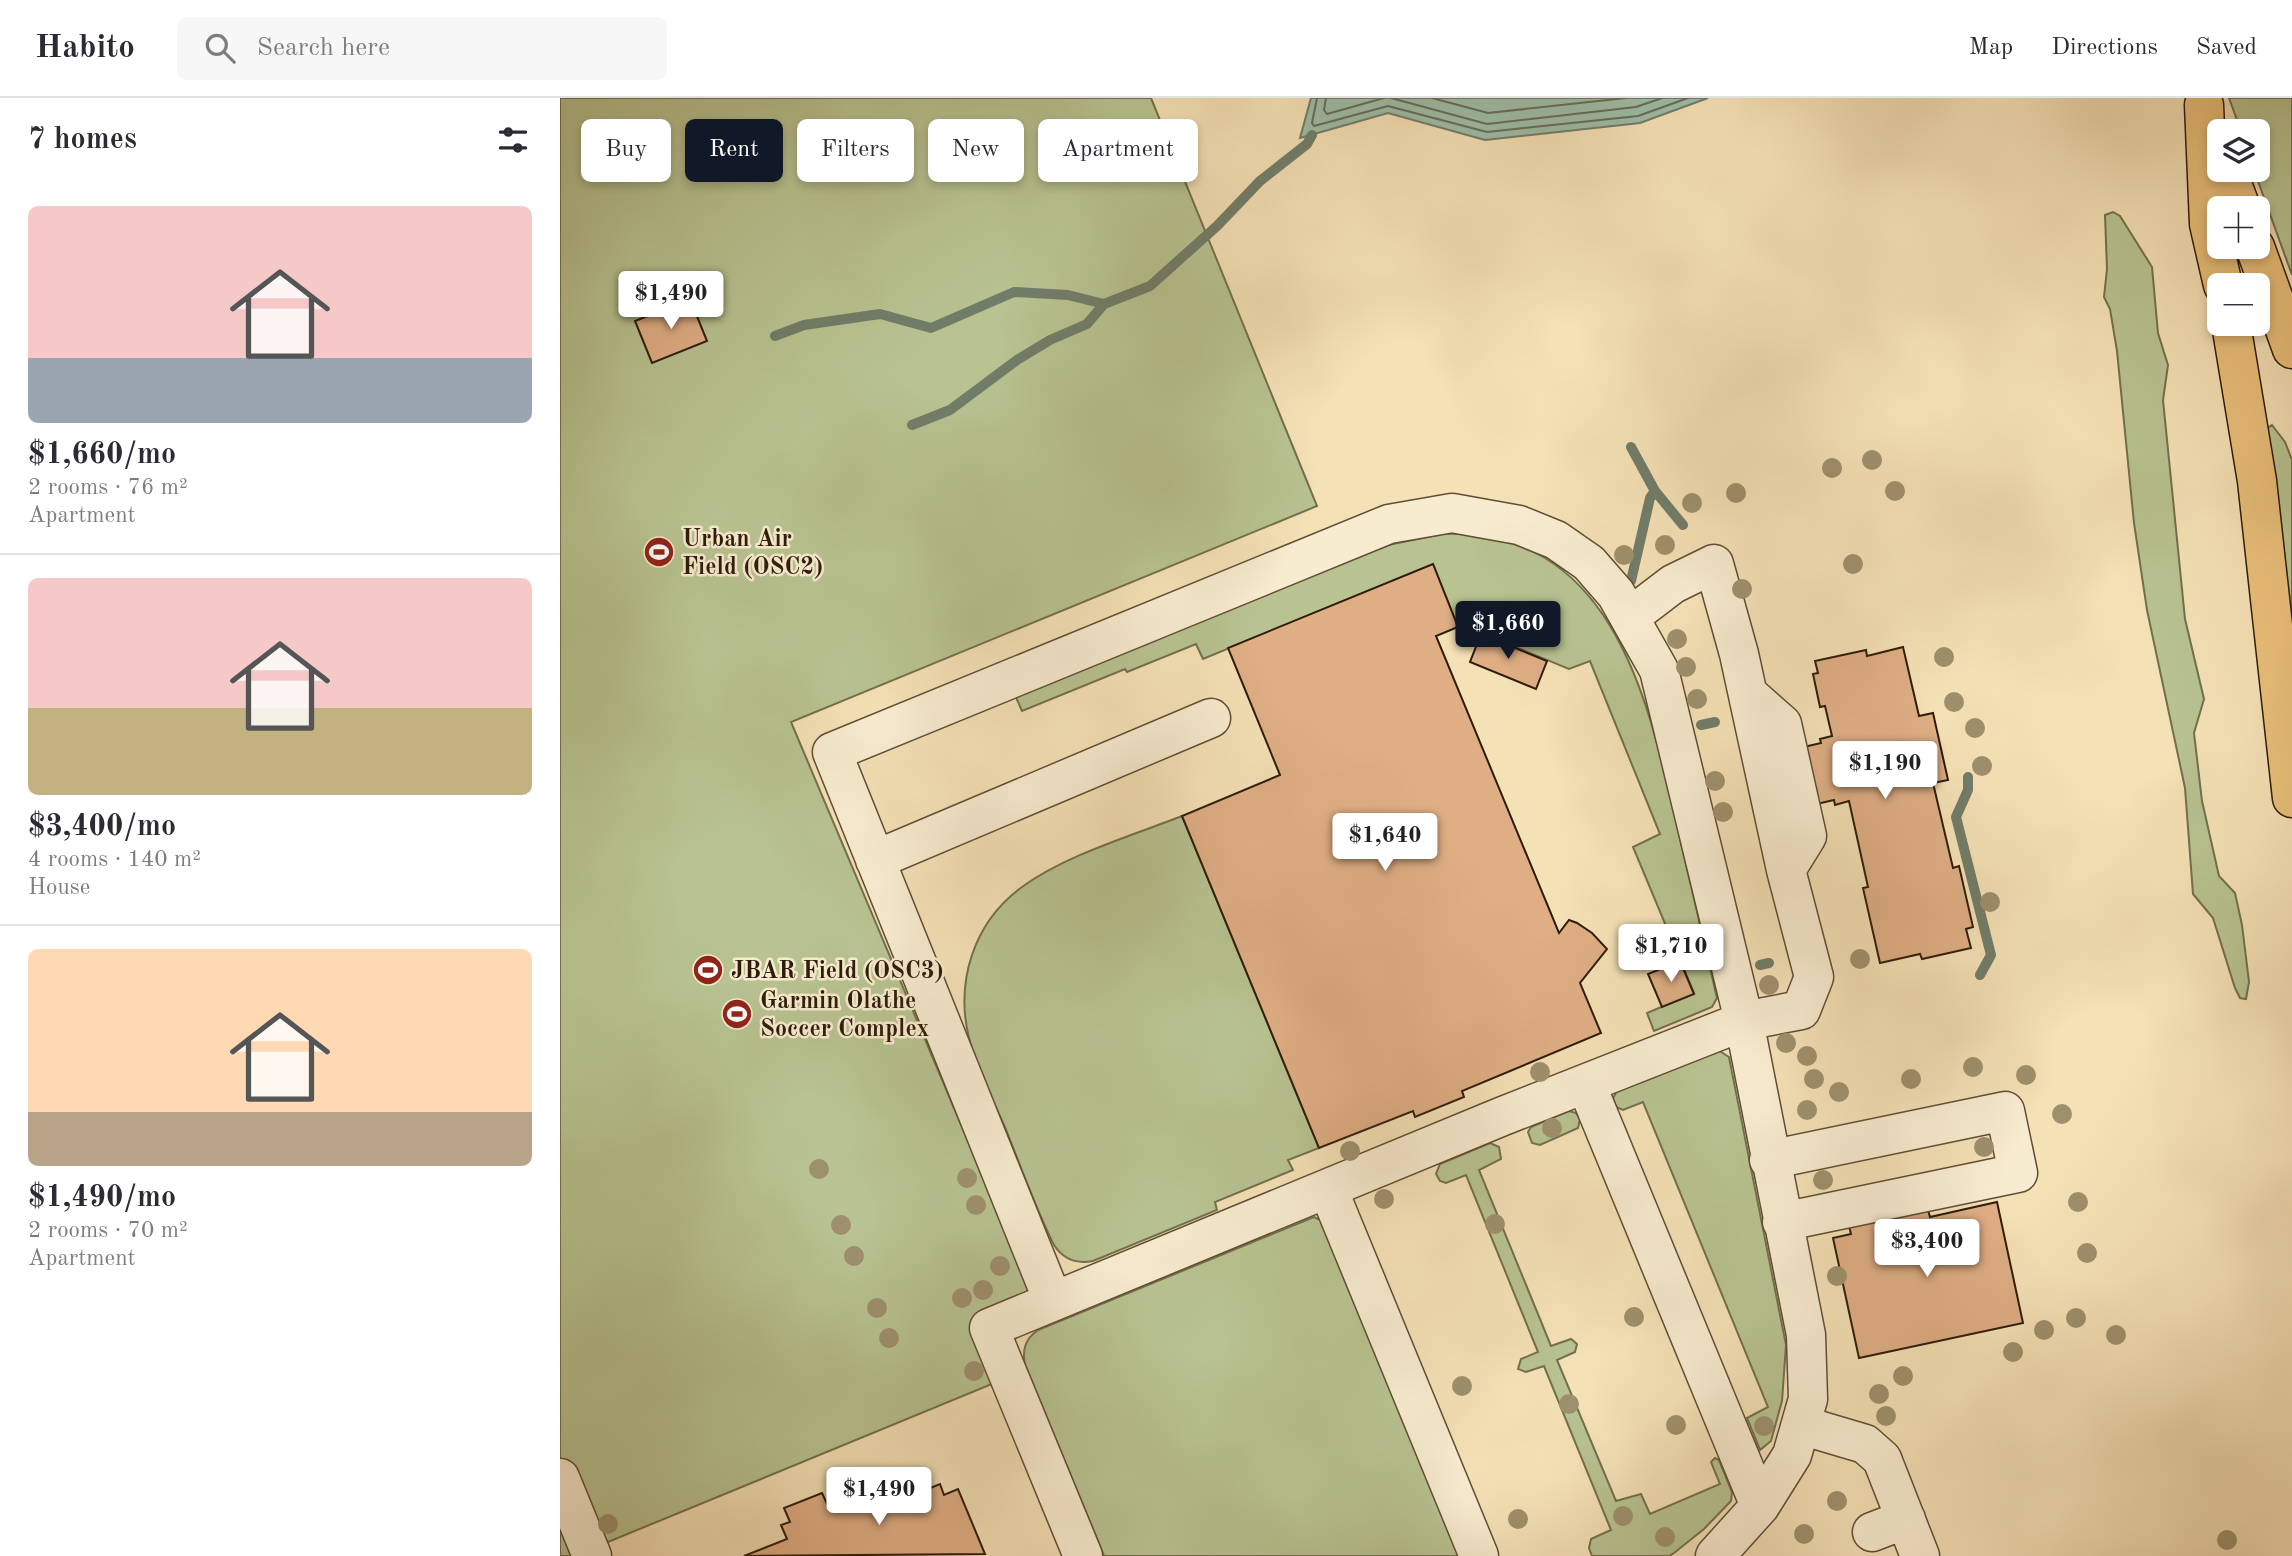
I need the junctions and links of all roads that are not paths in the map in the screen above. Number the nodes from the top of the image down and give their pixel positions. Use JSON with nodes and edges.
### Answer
{"nodes":[{"id":1,"x":2203,"y":102,"type":"edge"},
{"id":2,"x":2209,"y":119,"type":"edge"},
{"id":3,"x":2259,"y":259,"type":"edge"},
{"id":4,"x":2220,"y":273,"type":"edge"},
{"id":5,"x":2233,"y":336,"type":"edge"},
{"id":6,"x":2292,"y":349,"type":"edge"},
{"id":7,"x":1631,"y":616,"type":"junction"},
{"id":8,"x":1211,"y":718,"type":"dead end"},
{"id":9,"x":2292,"y":799,"type":"edge"},
{"id":10,"x":875,"y":860,"type":"junction"},
{"id":11,"x":1744,"y":1021,"type":"junction"},
{"id":12,"x":1586,"y":1084,"type":"junction"},
{"id":13,"x":1769,"y":1160,"type":"junction"},
{"id":14,"x":1328,"y":1189,"type":"junction"},
{"id":15,"x":1782,"y":1222,"type":"junction"},
{"id":16,"x":1053,"y":1301,"type":"junction"},
{"id":17,"x":1801,"y":1425,"type":"junction"},
{"id":18,"x":560,"y":1478,"type":"edge"},
{"id":19,"x":1760,"y":1506,"type":"junction"},
{"id":20,"x":592,"y":1556,"type":"edge"},
{"id":21,"x":1083,"y":1556,"type":"edge"},
{"id":22,"x":1479,"y":1556,"type":"edge"},
{"id":23,"x":1715,"y":1556,"type":"edge"},
{"id":24,"x":1920,"y":1556,"type":"edge"}],
"edges":[{"from":1,"to":2,"type":"highway"},
{"from":1,"to":4,"type":"highway"},
{"from":3,"to":6,"type":"highway"},
{"from":5,"to":9,"type":"highway"},
{"from":7,"to":10,"type":"lane"},
{"from":7,"to":11,"type":"lane"},
{"from":7,"to":11,"type":"lane"},
{"from":8,"to":10,"type":"lane"},
{"from":10,"to":16,"type":"lane"},
{"from":11,"to":12,"type":"lane"},
{"from":11,"to":13,"type":"lane"},
{"from":12,"to":14,"type":"lane"},
{"from":12,"to":19,"type":"lane"},
{"from":13,"to":15,"type":"lane"},
{"from":13,"to":15,"type":"lane"},
{"from":14,"to":16,"type":"lane"},
{"from":14,"to":22,"type":"lane"},
{"from":15,"to":17,"type":"lane"},
{"from":16,"to":21,"type":"lane"},
{"from":17,"to":19,"type":"lane"},
{"from":17,"to":24,"type":"lane"},
{"from":18,"to":20,"type":"lane"},
{"from":19,"to":23,"type":"lane"}]}
